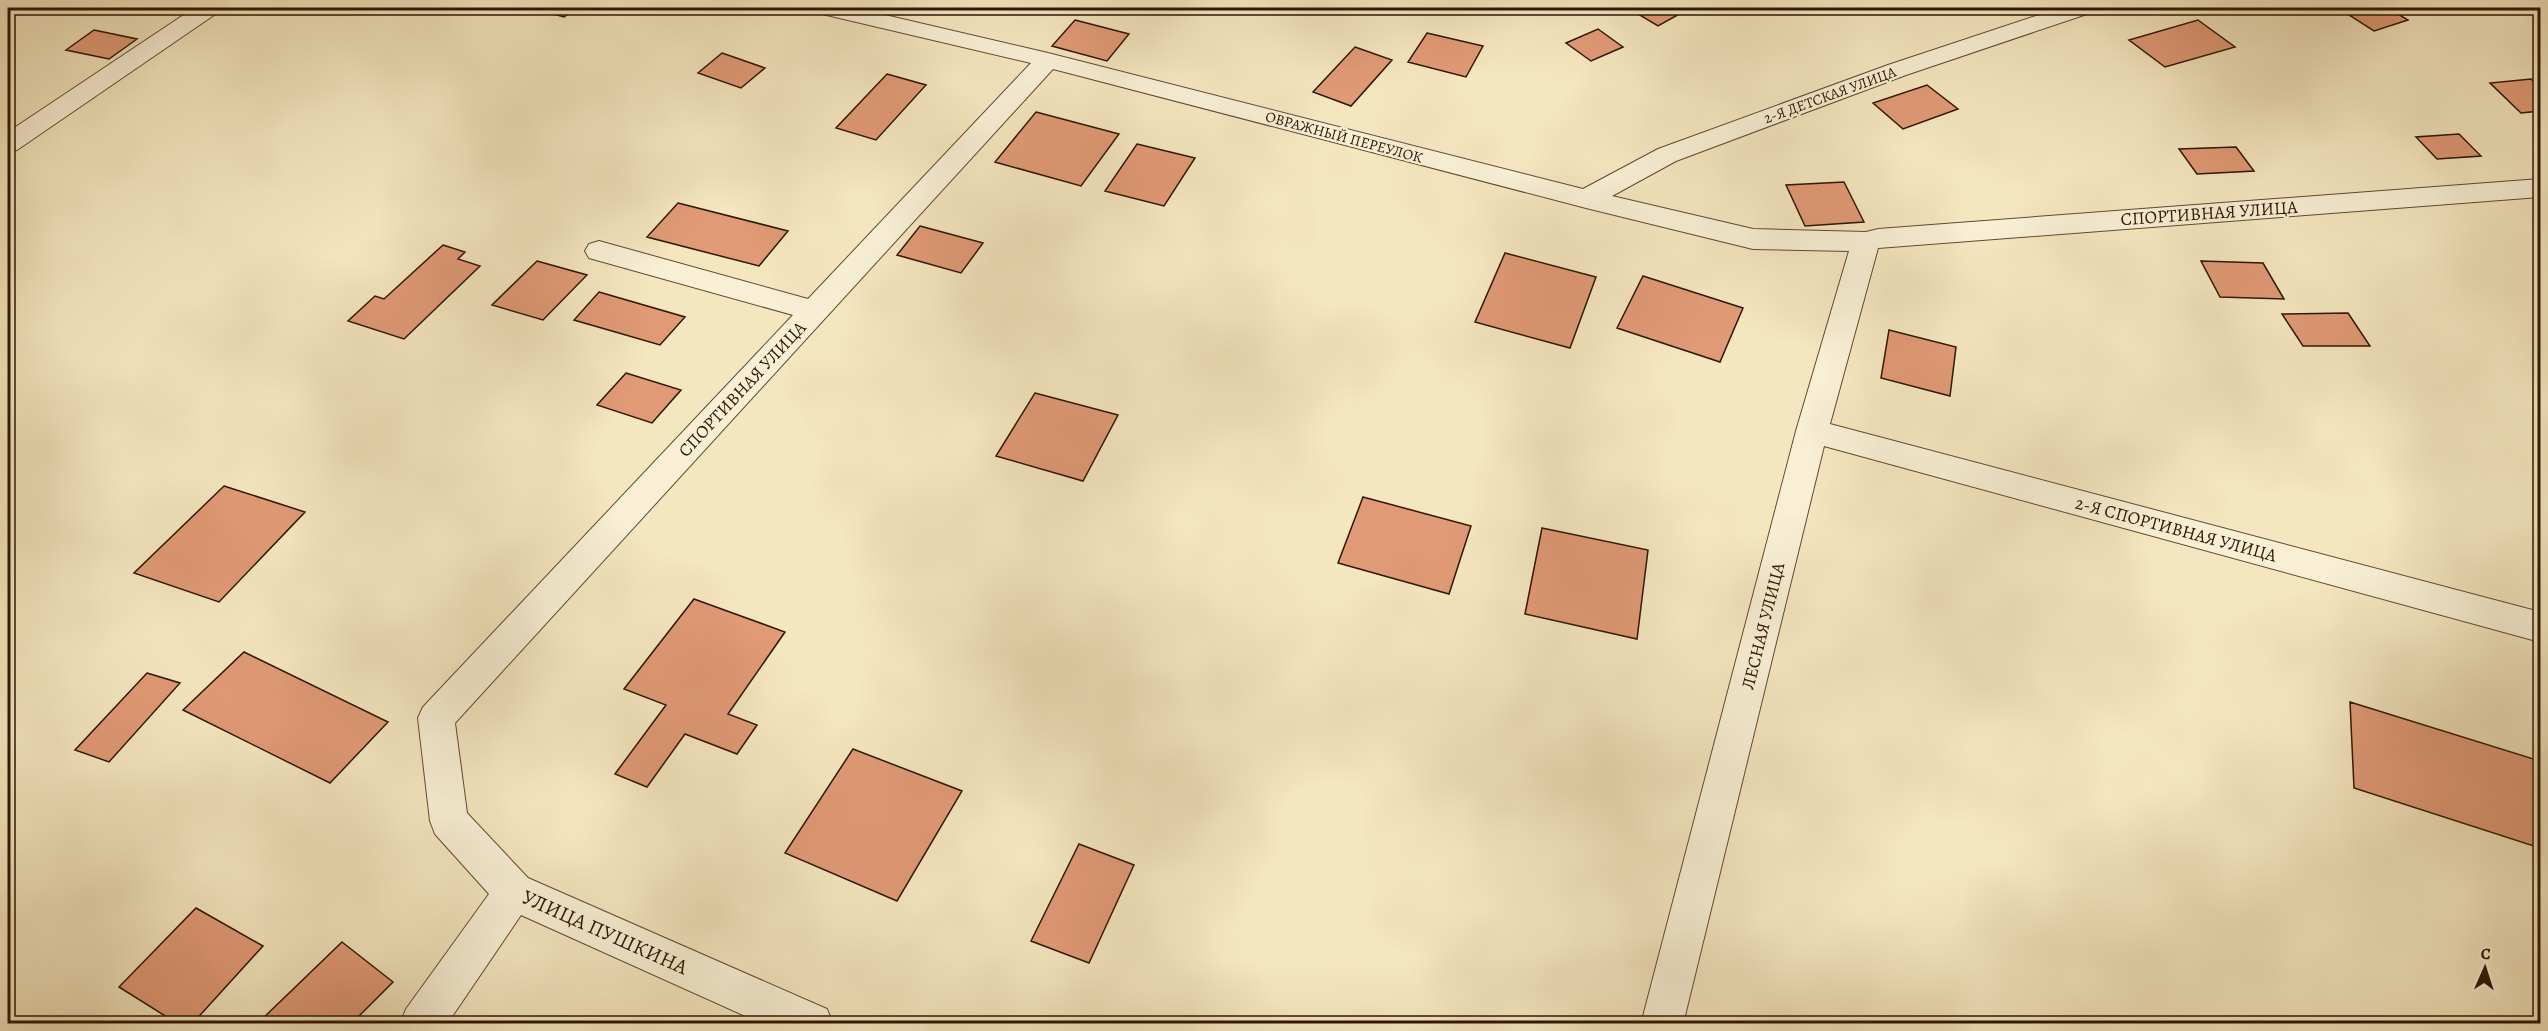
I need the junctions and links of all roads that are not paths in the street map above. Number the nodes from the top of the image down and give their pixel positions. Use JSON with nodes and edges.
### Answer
{"nodes":[{"id":1,"x":209,"y":8,"type":"edge"},
{"id":2,"x":826,"y":8,"type":"edge"},
{"id":3,"x":2082,"y":8,"type":"edge"},
{"id":4,"x":1048,"y":60,"type":"junction"},
{"id":5,"x":8,"y":144,"type":"edge"},
{"id":6,"x":2541,"y":188,"type":"edge"},
{"id":7,"x":1586,"y":200,"type":"junction"},
{"id":8,"x":1872,"y":240,"type":"junction"},
{"id":9,"x":599,"y":252,"type":"dead end"},
{"id":10,"x":814,"y":311,"type":"junction"},
{"id":11,"x":1812,"y":431,"type":"junction"},
{"id":12,"x":2541,"y":627,"type":"edge"},
{"id":13,"x":436,"y":718,"type":"joint"},
{"id":14,"x":514,"y":892,"type":"junction"},
{"id":15,"x":421,"y":1023,"type":"edge"},
{"id":16,"x":812,"y":1023,"type":"edge"},
{"id":17,"x":1662,"y":1023,"type":"edge"}],
"edges":[{"from":1,"to":5,"type":"street"},
{"from":2,"to":4,"type":"street","name":"ОВРАЖНЫЙ ПЕРЕУЛОК"},
{"from":3,"to":7,"type":"street","name":"2-Я ДЕТСКАЯ УЛИЦА"},
{"from":4,"to":7,"type":"street","name":"ОВРАЖНЫЙ ПЕРЕУЛОК"},
{"from":4,"to":10,"type":"street","name":"СПОРТИВНАЯ УЛИЦА"},
{"from":6,"to":8,"type":"street","name":"СПОРТИВНАЯ УЛИЦА"},
{"from":7,"to":8,"type":"street","name":"ОВРАЖНЫЙ ПЕРЕУЛОК"},
{"from":8,"to":11,"type":"street","name":"ЛЕСНАЯ УЛИЦА"},
{"from":9,"to":10,"type":"street"},
{"from":10,"to":13,"type":"street","name":"СПОРТИВНАЯ УЛИЦА"},
{"from":11,"to":12,"type":"street","name":"2-Я СПОРТИВНАЯ УЛИЦА"},
{"from":11,"to":17,"type":"street","name":"ЛЕСНАЯ УЛИЦА"},
{"from":13,"to":14,"type":"street","name":"УЛИЦА ПУШКИНА"},
{"from":14,"to":15,"type":"street"},
{"from":14,"to":16,"type":"street","name":"УЛИЦА ПУШКИНА"}]}
